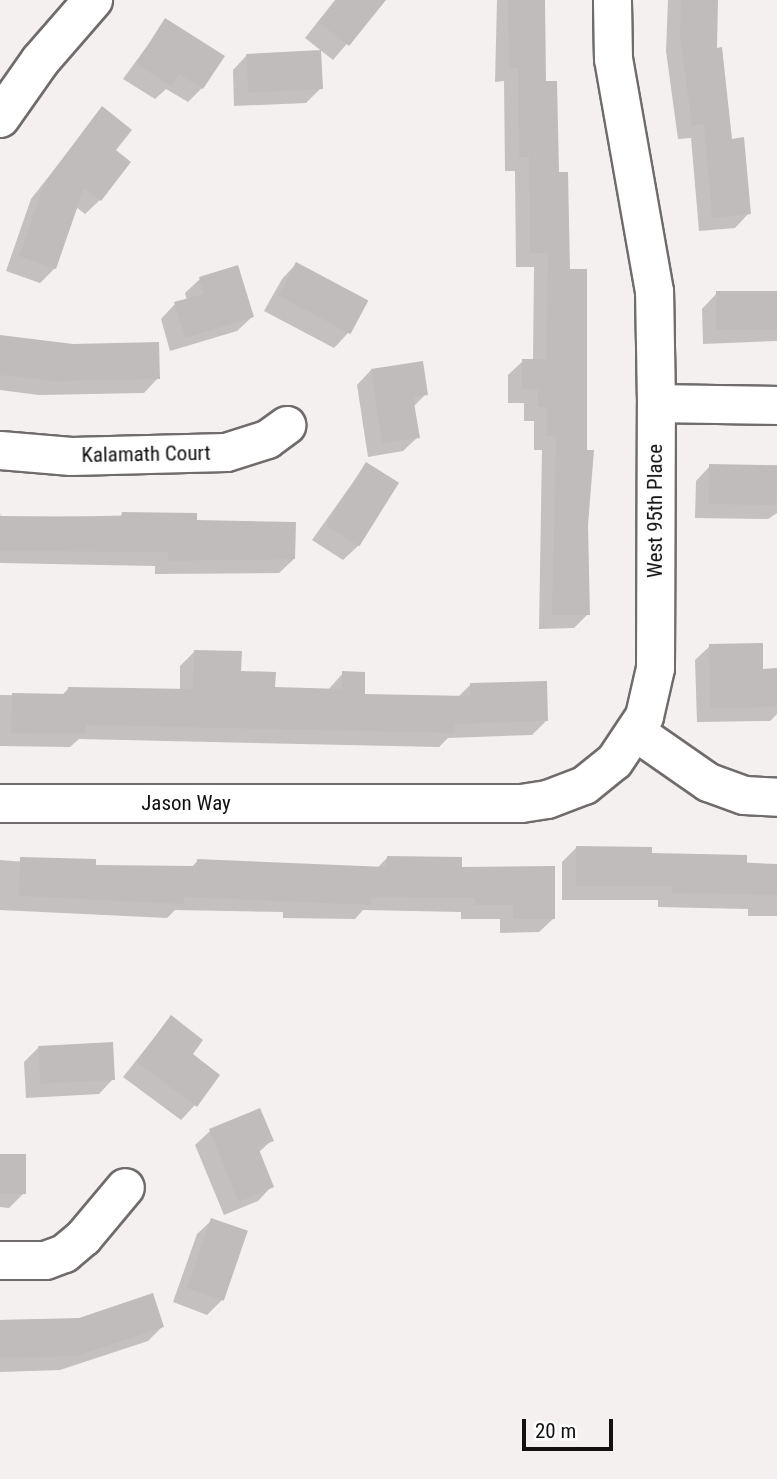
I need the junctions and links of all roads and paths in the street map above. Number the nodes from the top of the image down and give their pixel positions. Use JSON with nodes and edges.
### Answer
{"nodes":[{"id":1,"x":93,"y":0,"type":"edge"},
{"id":2,"x":612,"y":0,"type":"edge"},
{"id":3,"x":0,"y":118,"type":"edge"},
{"id":4,"x":656,"y":403,"type":"junction"},
{"id":5,"x":777,"y":405,"type":"edge"},
{"id":6,"x":286,"y":425,"type":"dead end"},
{"id":7,"x":0,"y":450,"type":"edge"},
{"id":8,"x":636,"y":732,"type":"junction"},
{"id":9,"x":777,"y":797,"type":"edge"},
{"id":10,"x":0,"y":803,"type":"edge"},
{"id":11,"x":372,"y":803,"type":"joint"},
{"id":12,"x":125,"y":1187,"type":"dead end"},
{"id":13,"x":0,"y":1260,"type":"edge"}],
"edges":[{"from":1,"to":3,"type":"street"},
{"from":2,"to":4,"type":"street","name":"West 95th Place"},
{"from":4,"to":5,"type":"street"},
{"from":4,"to":8,"type":"street","name":"West 95th Place"},
{"from":6,"to":7,"type":"street","name":"Kalamath Court"},
{"from":8,"to":9,"type":"street"},
{"from":8,"to":11,"type":"street","name":"West 95th Place"},
{"from":10,"to":11,"type":"street","name":"Jason Way"},
{"from":12,"to":13,"type":"street"}]}
